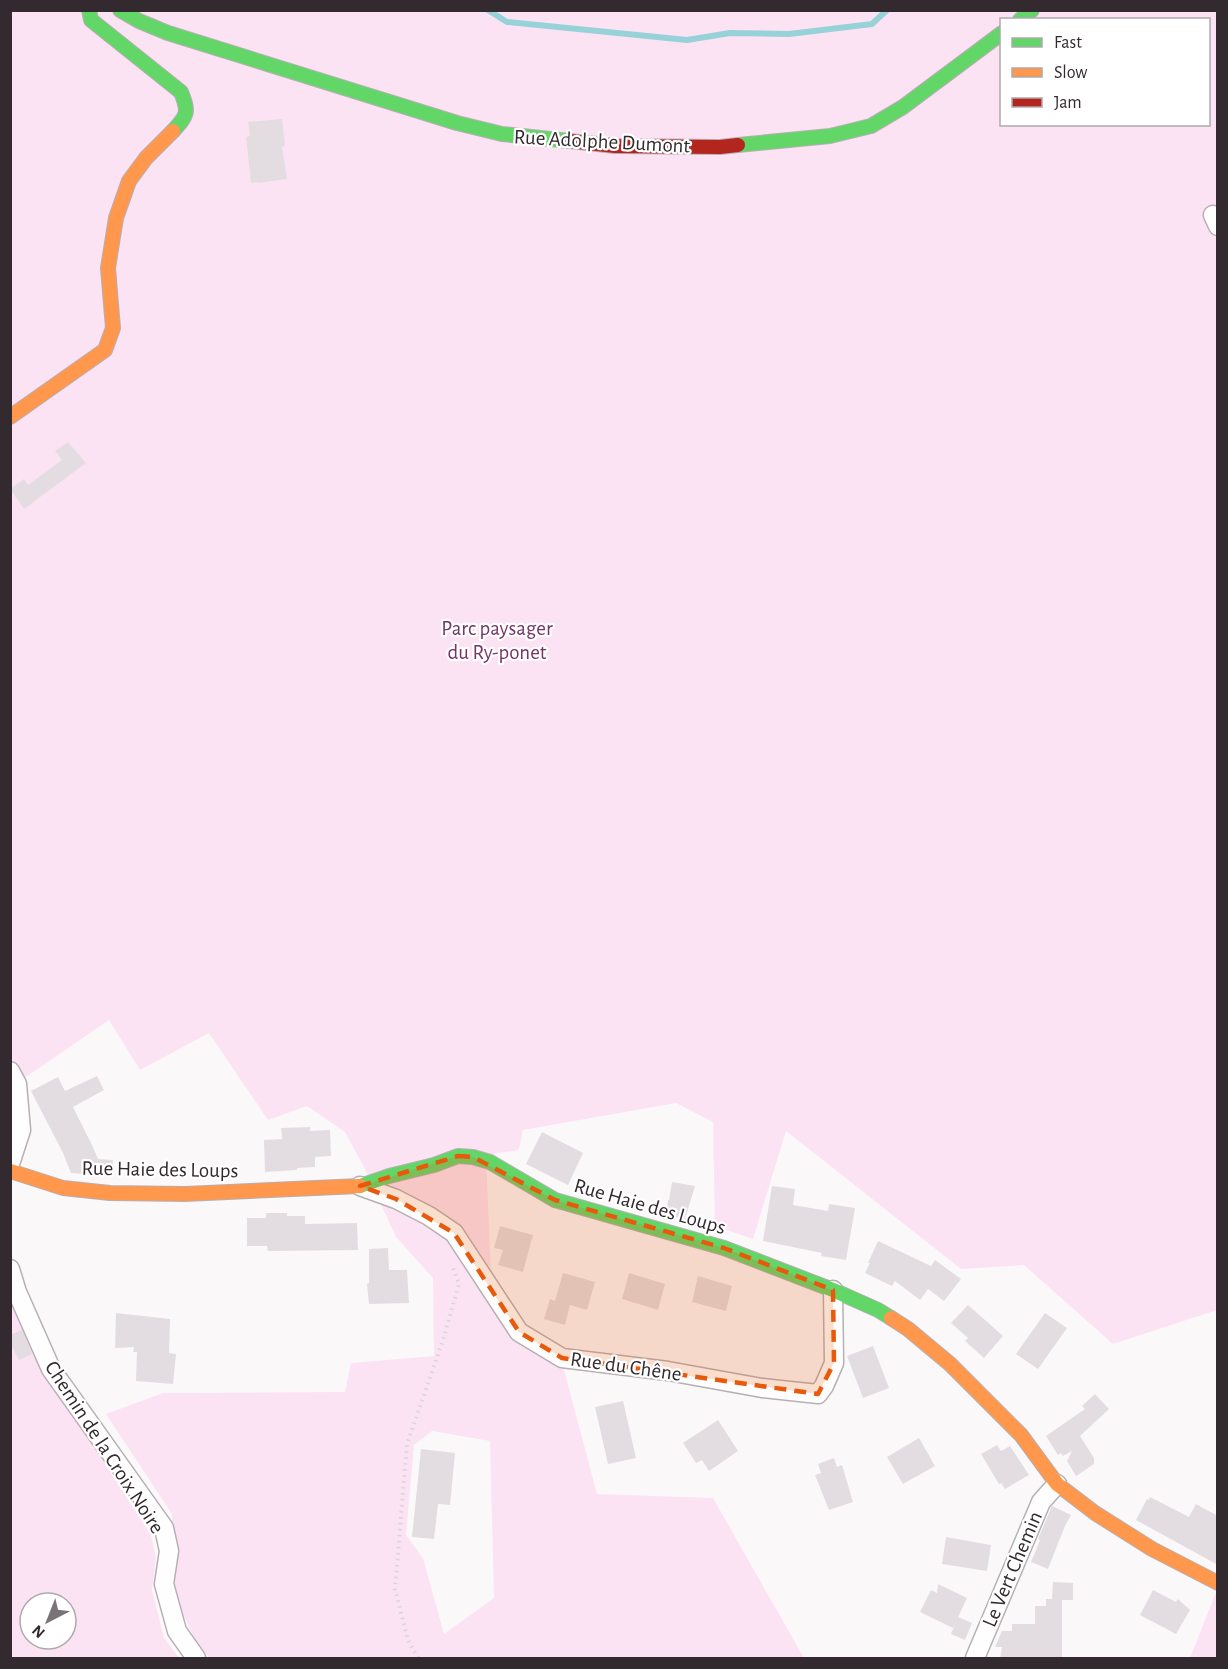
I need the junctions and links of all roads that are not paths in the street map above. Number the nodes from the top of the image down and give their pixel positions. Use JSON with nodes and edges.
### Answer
{"nodes":[{"id":1,"x":88,"y":10,"type":"edge"},
{"id":2,"x":120,"y":10,"type":"edge"},
{"id":3,"x":1000,"y":34,"type":"edge"},
{"id":4,"x":10,"y":417,"type":"edge"},
{"id":5,"x":10,"y":1071,"type":"edge"},
{"id":6,"x":10,"y":1164,"type":"edge"},
{"id":7,"x":10,"y":1171,"type":"edge"},
{"id":8,"x":360,"y":1186,"type":"junction"},
{"id":9,"x":10,"y":1269,"type":"edge"},
{"id":10,"x":832,"y":1290,"type":"junction"},
{"id":11,"x":1057,"y":1484,"type":"junction"},
{"id":12,"x":1218,"y":1583,"type":"edge"},
{"id":13,"x":196,"y":1659,"type":"edge"},
{"id":14,"x":975,"y":1659,"type":"edge"}],
"edges":[{"from":1,"to":4,"type":"street"},
{"from":2,"to":3,"type":"street","name":"Rue Adolphe Dumont"},
{"from":5,"to":6,"type":"street"},
{"from":7,"to":8,"type":"street","name":"Rue Haie des Loups"},
{"from":8,"to":10,"type":"street","name":"Rue Haie des Loups"},
{"from":8,"to":10,"type":"street","name":"Rue du Chêne"},
{"from":9,"to":13,"type":"street","name":"Chemin de la Croix Noire"},
{"from":10,"to":11,"type":"street","name":"Rue Haie des Loups"},
{"from":11,"to":12,"type":"street","name":"Rue Haie des Loups"},
{"from":11,"to":14,"type":"street","name":"Le Vert Chemin"}]}
